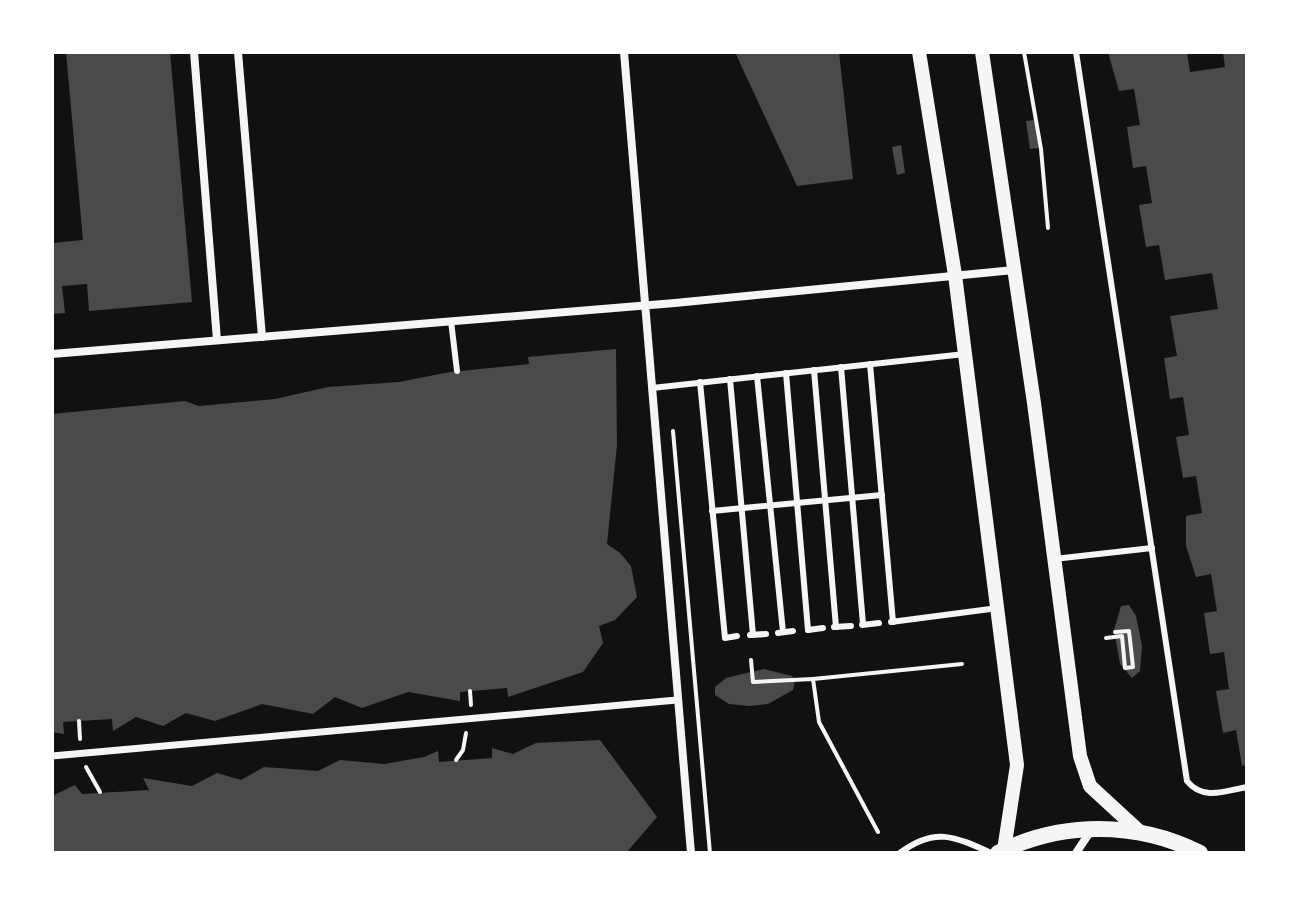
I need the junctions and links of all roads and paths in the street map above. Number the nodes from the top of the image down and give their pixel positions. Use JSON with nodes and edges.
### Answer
{"nodes":[{"id":1,"x":194,"y":52,"type":"edge"},
{"id":2,"x":238,"y":52,"type":"edge"},
{"id":3,"x":624,"y":52,"type":"edge"},
{"id":4,"x":919,"y":52,"type":"edge"},
{"id":5,"x":982,"y":52,"type":"edge"},
{"id":6,"x":1024,"y":52,"type":"edge"},
{"id":7,"x":1076,"y":52,"type":"edge"},
{"id":8,"x":1048,"y":228,"type":"dead end"},
{"id":9,"x":1015,"y":270,"type":"junction"},
{"id":10,"x":955,"y":275,"type":"junction"},
{"id":11,"x":645,"y":305,"type":"junction"},
{"id":12,"x":451,"y":321,"type":"junction"},
{"id":13,"x":262,"y":337,"type":"junction"},
{"id":14,"x":217,"y":340,"type":"junction"},
{"id":15,"x":52,"y":354,"type":"edge"},
{"id":16,"x":965,"y":354,"type":"junction"},
{"id":17,"x":870,"y":364,"type":"junction"},
{"id":18,"x":841,"y":367,"type":"junction"},
{"id":19,"x":814,"y":370,"type":"junction"},
{"id":20,"x":457,"y":371,"type":"dead end"},
{"id":21,"x":786,"y":373,"type":"junction"},
{"id":22,"x":757,"y":376,"type":"junction"},
{"id":23,"x":730,"y":379,"type":"junction"},
{"id":24,"x":700,"y":382,"type":"junction"},
{"id":25,"x":652,"y":388,"type":"junction"},
{"id":26,"x":672,"y":424,"type":"dead end"},
{"id":27,"x":882,"y":495,"type":"junction"},
{"id":28,"x":853,"y":498,"type":"junction"},
{"id":29,"x":825,"y":500,"type":"junction"},
{"id":30,"x":799,"y":503,"type":"junction"},
{"id":31,"x":770,"y":506,"type":"junction"},
{"id":32,"x":743,"y":508,"type":"junction"},
{"id":33,"x":712,"y":511,"type":"junction"},
{"id":34,"x":1152,"y":548,"type":"junction"},
{"id":35,"x":1054,"y":559,"type":"junction"},
{"id":36,"x":998,"y":608,"type":"junction"},
{"id":37,"x":879,"y":623,"type":"dead end"},
{"id":38,"x":851,"y":626,"type":"dead end"},
{"id":39,"x":823,"y":628,"type":"dead end"},
{"id":40,"x":793,"y":631,"type":"dead end"},
{"id":41,"x":1115,"y":632,"type":"dead end"},
{"id":42,"x":766,"y":634,"type":"dead end"},
{"id":43,"x":737,"y":636,"type":"dead end"},
{"id":44,"x":1106,"y":638,"type":"dead end"},
{"id":45,"x":751,"y":660,"type":"dead end"},
{"id":46,"x":962,"y":664,"type":"dead end"},
{"id":47,"x":813,"y":679,"type":"junction"},
{"id":48,"x":677,"y":700,"type":"junction"},
{"id":49,"x":52,"y":756,"type":"edge"},
{"id":50,"x":1245,"y":790,"type":"edge"},
{"id":51,"x":1093,"y":828,"type":"junction"},
{"id":52,"x":878,"y":832,"type":"dead end"},
{"id":53,"x":1140,"y":832,"type":"junction"},
{"id":54,"x":997,"y":852,"type":"edge"},
{"id":55,"x":691,"y":853,"type":"edge"},
{"id":56,"x":710,"y":853,"type":"edge"},
{"id":57,"x":900,"y":853,"type":"edge"},
{"id":58,"x":1076,"y":853,"type":"edge"},
{"id":59,"x":1200,"y":853,"type":"edge"}],
"edges":[{"from":1,"to":14,"type":"street"},
{"from":2,"to":13,"type":"street"},
{"from":3,"to":11,"type":"street"},
{"from":4,"to":10,"type":"street"},
{"from":5,"to":9,"type":"street"},
{"from":6,"to":8,"type":"path"},
{"from":7,"to":34,"type":"lane"},
{"from":9,"to":10,"type":"street"},
{"from":9,"to":35,"type":"street"},
{"from":10,"to":11,"type":"street"},
{"from":10,"to":16,"type":"street"},
{"from":11,"to":12,"type":"street"},
{"from":11,"to":25,"type":"street"},
{"from":12,"to":13,"type":"street"},
{"from":12,"to":20,"type":"lane"},
{"from":13,"to":14,"type":"street"},
{"from":14,"to":15,"type":"street"},
{"from":16,"to":17,"type":"lane"},
{"from":16,"to":36,"type":"street"},
{"from":17,"to":18,"type":"lane"},
{"from":17,"to":27,"type":"lane"},
{"from":18,"to":19,"type":"lane"},
{"from":18,"to":28,"type":"lane"},
{"from":19,"to":21,"type":"lane"},
{"from":19,"to":29,"type":"lane"},
{"from":21,"to":22,"type":"lane"},
{"from":21,"to":30,"type":"lane"},
{"from":22,"to":23,"type":"lane"},
{"from":22,"to":31,"type":"lane"},
{"from":23,"to":24,"type":"lane"},
{"from":23,"to":32,"type":"lane"},
{"from":24,"to":25,"type":"lane"},
{"from":24,"to":33,"type":"lane"},
{"from":25,"to":48,"type":"street"},
{"from":26,"to":56,"type":"path"},
{"from":27,"to":28,"type":"lane"},
{"from":27,"to":36,"type":"lane"},
{"from":28,"to":29,"type":"lane"},
{"from":28,"to":37,"type":"lane"},
{"from":29,"to":30,"type":"lane"},
{"from":29,"to":38,"type":"lane"},
{"from":30,"to":31,"type":"lane"},
{"from":30,"to":39,"type":"lane"},
{"from":31,"to":32,"type":"lane"},
{"from":31,"to":40,"type":"lane"},
{"from":32,"to":33,"type":"lane"},
{"from":32,"to":42,"type":"lane"},
{"from":33,"to":43,"type":"lane"},
{"from":34,"to":35,"type":"lane"},
{"from":34,"to":50,"type":"lane"},
{"from":35,"to":53,"type":"street"},
{"from":36,"to":54,"type":"street"},
{"from":41,"to":44,"type":"path"},
{"from":45,"to":47,"type":"path"},
{"from":46,"to":47,"type":"path"},
{"from":47,"to":52,"type":"path"},
{"from":48,"to":49,"type":"street"},
{"from":48,"to":55,"type":"street"},
{"from":51,"to":53,"type":"main road"},
{"from":51,"to":54,"type":"main road"},
{"from":51,"to":58,"type":"street"},
{"from":53,"to":59,"type":"main road"},
{"from":54,"to":57,"type":"lane"}]}
